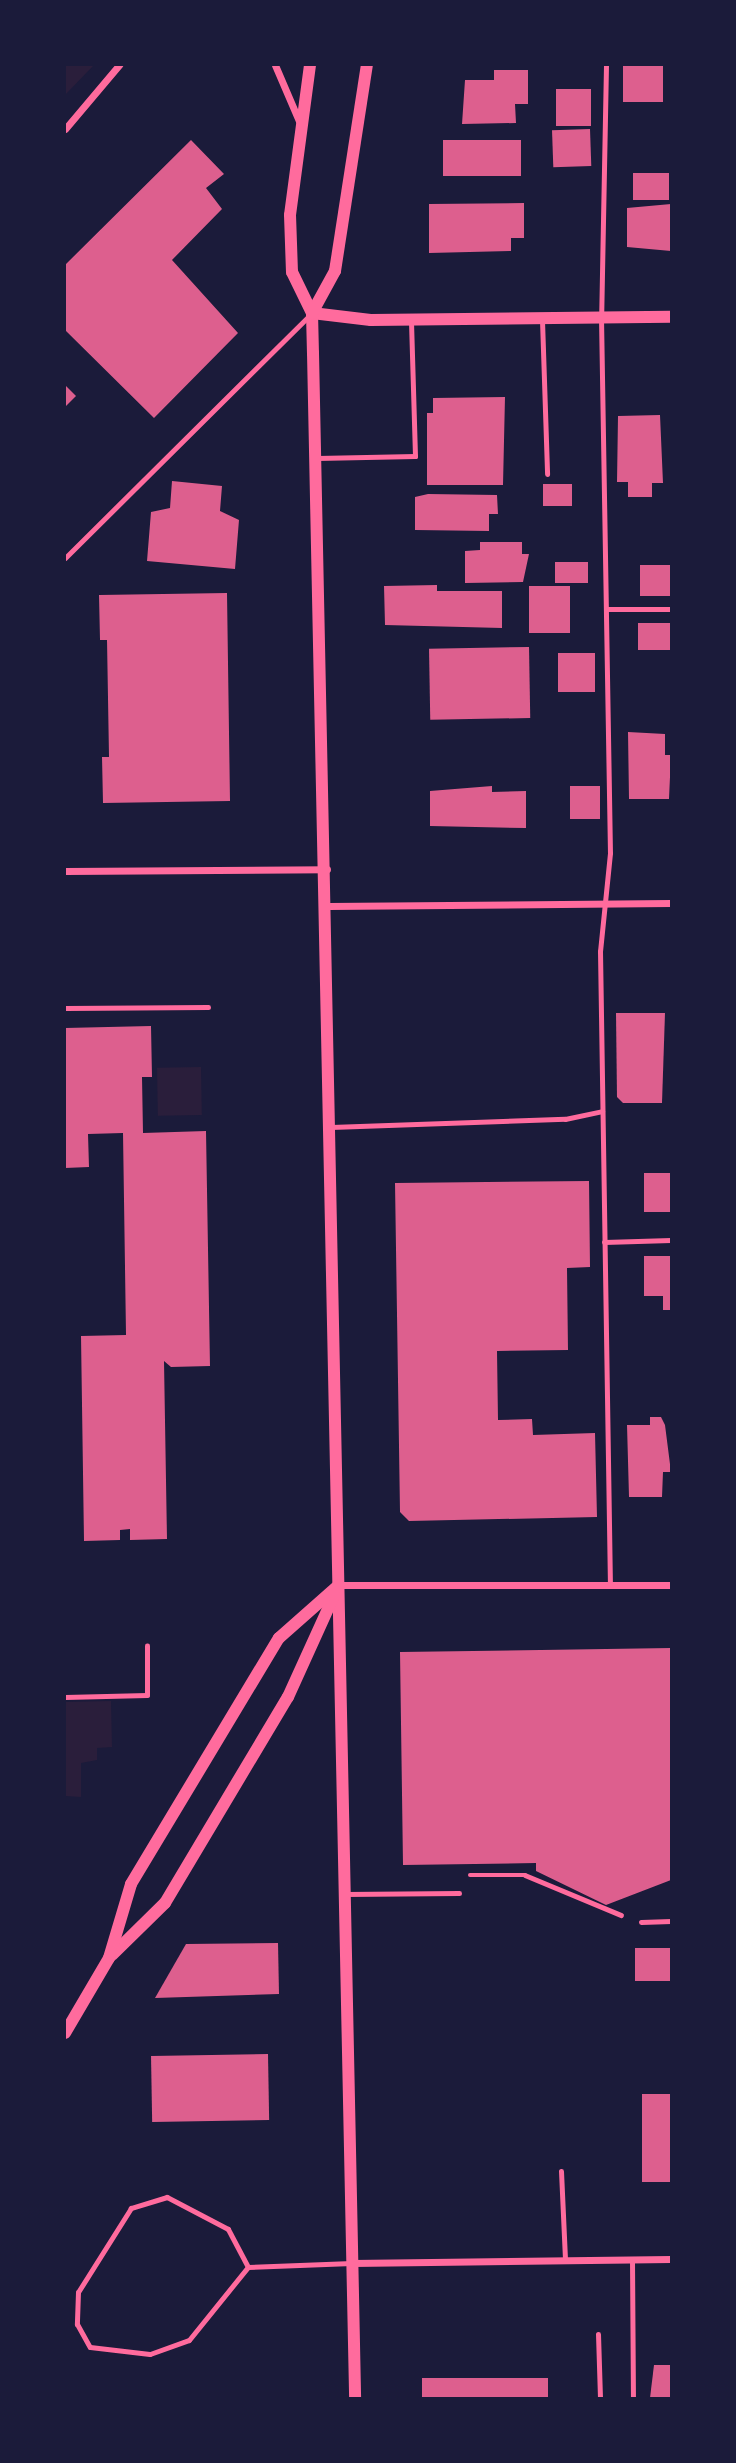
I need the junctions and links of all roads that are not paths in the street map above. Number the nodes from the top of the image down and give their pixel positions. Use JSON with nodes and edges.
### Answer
{"nodes":[{"id":1,"x":119,"y":65,"type":"edge"},
{"id":2,"x":275,"y":65,"type":"edge"},
{"id":3,"x":310,"y":65,"type":"edge"},
{"id":4,"x":367,"y":65,"type":"edge"},
{"id":5,"x":606,"y":65,"type":"edge"},
{"id":6,"x":299,"y":121,"type":"junction"},
{"id":7,"x":65,"y":129,"type":"edge"},
{"id":8,"x":312,"y":313,"type":"junction"},
{"id":9,"x":601,"y":317,"type":"junction"},
{"id":10,"x":671,"y":317,"type":"edge"},
{"id":11,"x":542,"y":318,"type":"junction"},
{"id":12,"x":411,"y":320,"type":"junction"},
{"id":13,"x":317,"y":458,"type":"junction"},
{"id":14,"x":547,"y":474,"type":"dead end"},
{"id":15,"x":65,"y":558,"type":"edge"},
{"id":16,"x":607,"y":609,"type":"junction"},
{"id":17,"x":671,"y":609,"type":"edge"},
{"id":18,"x":327,"y":869,"type":"junction"},
{"id":19,"x":65,"y":871,"type":"edge"},
{"id":20,"x":605,"y":903,"type":"junction"},
{"id":21,"x":671,"y":903,"type":"edge"},
{"id":22,"x":328,"y":906,"type":"junction"},
{"id":23,"x":65,"y":1007,"type":"edge"},
{"id":24,"x":208,"y":1007,"type":"dead end"},
{"id":25,"x":602,"y":1111,"type":"junction"},
{"id":26,"x":331,"y":1127,"type":"junction"},
{"id":27,"x":671,"y":1240,"type":"edge"},
{"id":28,"x":604,"y":1242,"type":"junction"},
{"id":29,"x":339,"y":1585,"type":"junction"},
{"id":30,"x":611,"y":1585,"type":"junction"},
{"id":31,"x":671,"y":1585,"type":"edge"},
{"id":32,"x":459,"y":1893,"type":"dead end"},
{"id":33,"x":345,"y":1894,"type":"junction"},
{"id":34,"x":671,"y":1921,"type":"edge"},
{"id":35,"x":641,"y":1922,"type":"road end"},
{"id":36,"x":109,"y":1958,"type":"junction"},
{"id":37,"x":65,"y":2033,"type":"edge"},
{"id":38,"x":561,"y":2171,"type":"dead end"},
{"id":39,"x":565,"y":2259,"type":"junction"},
{"id":40,"x":671,"y":2259,"type":"edge"},
{"id":41,"x":632,"y":2260,"type":"junction"},
{"id":42,"x":352,"y":2263,"type":"junction"},
{"id":43,"x":248,"y":2267,"type":"junction"},
{"id":44,"x":598,"y":2334,"type":"dead end"},
{"id":45,"x":355,"y":2398,"type":"edge"},
{"id":46,"x":600,"y":2398,"type":"edge"},
{"id":47,"x":634,"y":2398,"type":"edge"}],
"edges":[{"from":1,"to":7,"type":"street"},
{"from":2,"to":6,"type":"street"},
{"from":3,"to":6,"type":"street"},
{"from":4,"to":8,"type":"street"},
{"from":5,"to":9,"type":"lane"},
{"from":6,"to":8,"type":"street"},
{"from":8,"to":12,"type":"street"},
{"from":8,"to":13,"type":"street"},
{"from":8,"to":15,"type":"lane"},
{"from":9,"to":10,"type":"street"},
{"from":9,"to":11,"type":"street"},
{"from":9,"to":16,"type":"lane"},
{"from":11,"to":12,"type":"street"},
{"from":11,"to":14,"type":"lane"},
{"from":12,"to":13,"type":"lane"},
{"from":13,"to":18,"type":"street"},
{"from":16,"to":17,"type":"lane"},
{"from":16,"to":20,"type":"lane"},
{"from":18,"to":19,"type":"street"},
{"from":18,"to":22,"type":"street"},
{"from":20,"to":21,"type":"street"},
{"from":20,"to":22,"type":"street"},
{"from":20,"to":25,"type":"lane"},
{"from":22,"to":26,"type":"street"},
{"from":23,"to":24,"type":"lane"},
{"from":25,"to":26,"type":"lane"},
{"from":25,"to":28,"type":"lane"},
{"from":26,"to":29,"type":"street"},
{"from":27,"to":28,"type":"lane"},
{"from":28,"to":30,"type":"lane"},
{"from":29,"to":30,"type":"street"},
{"from":29,"to":33,"type":"street"},
{"from":29,"to":36,"type":"street"},
{"from":29,"to":36,"type":"street"},
{"from":30,"to":31,"type":"street"},
{"from":32,"to":33,"type":"lane"},
{"from":33,"to":42,"type":"street"},
{"from":34,"to":35,"type":"lane"},
{"from":36,"to":37,"type":"street"},
{"from":38,"to":39,"type":"lane"},
{"from":39,"to":41,"type":"street"},
{"from":39,"to":42,"type":"street"},
{"from":40,"to":41,"type":"street"},
{"from":41,"to":47,"type":"lane"},
{"from":42,"to":43,"type":"lane"},
{"from":42,"to":45,"type":"street"},
{"from":43,"to":43,"type":"lane"},
{"from":44,"to":46,"type":"lane"}]}
